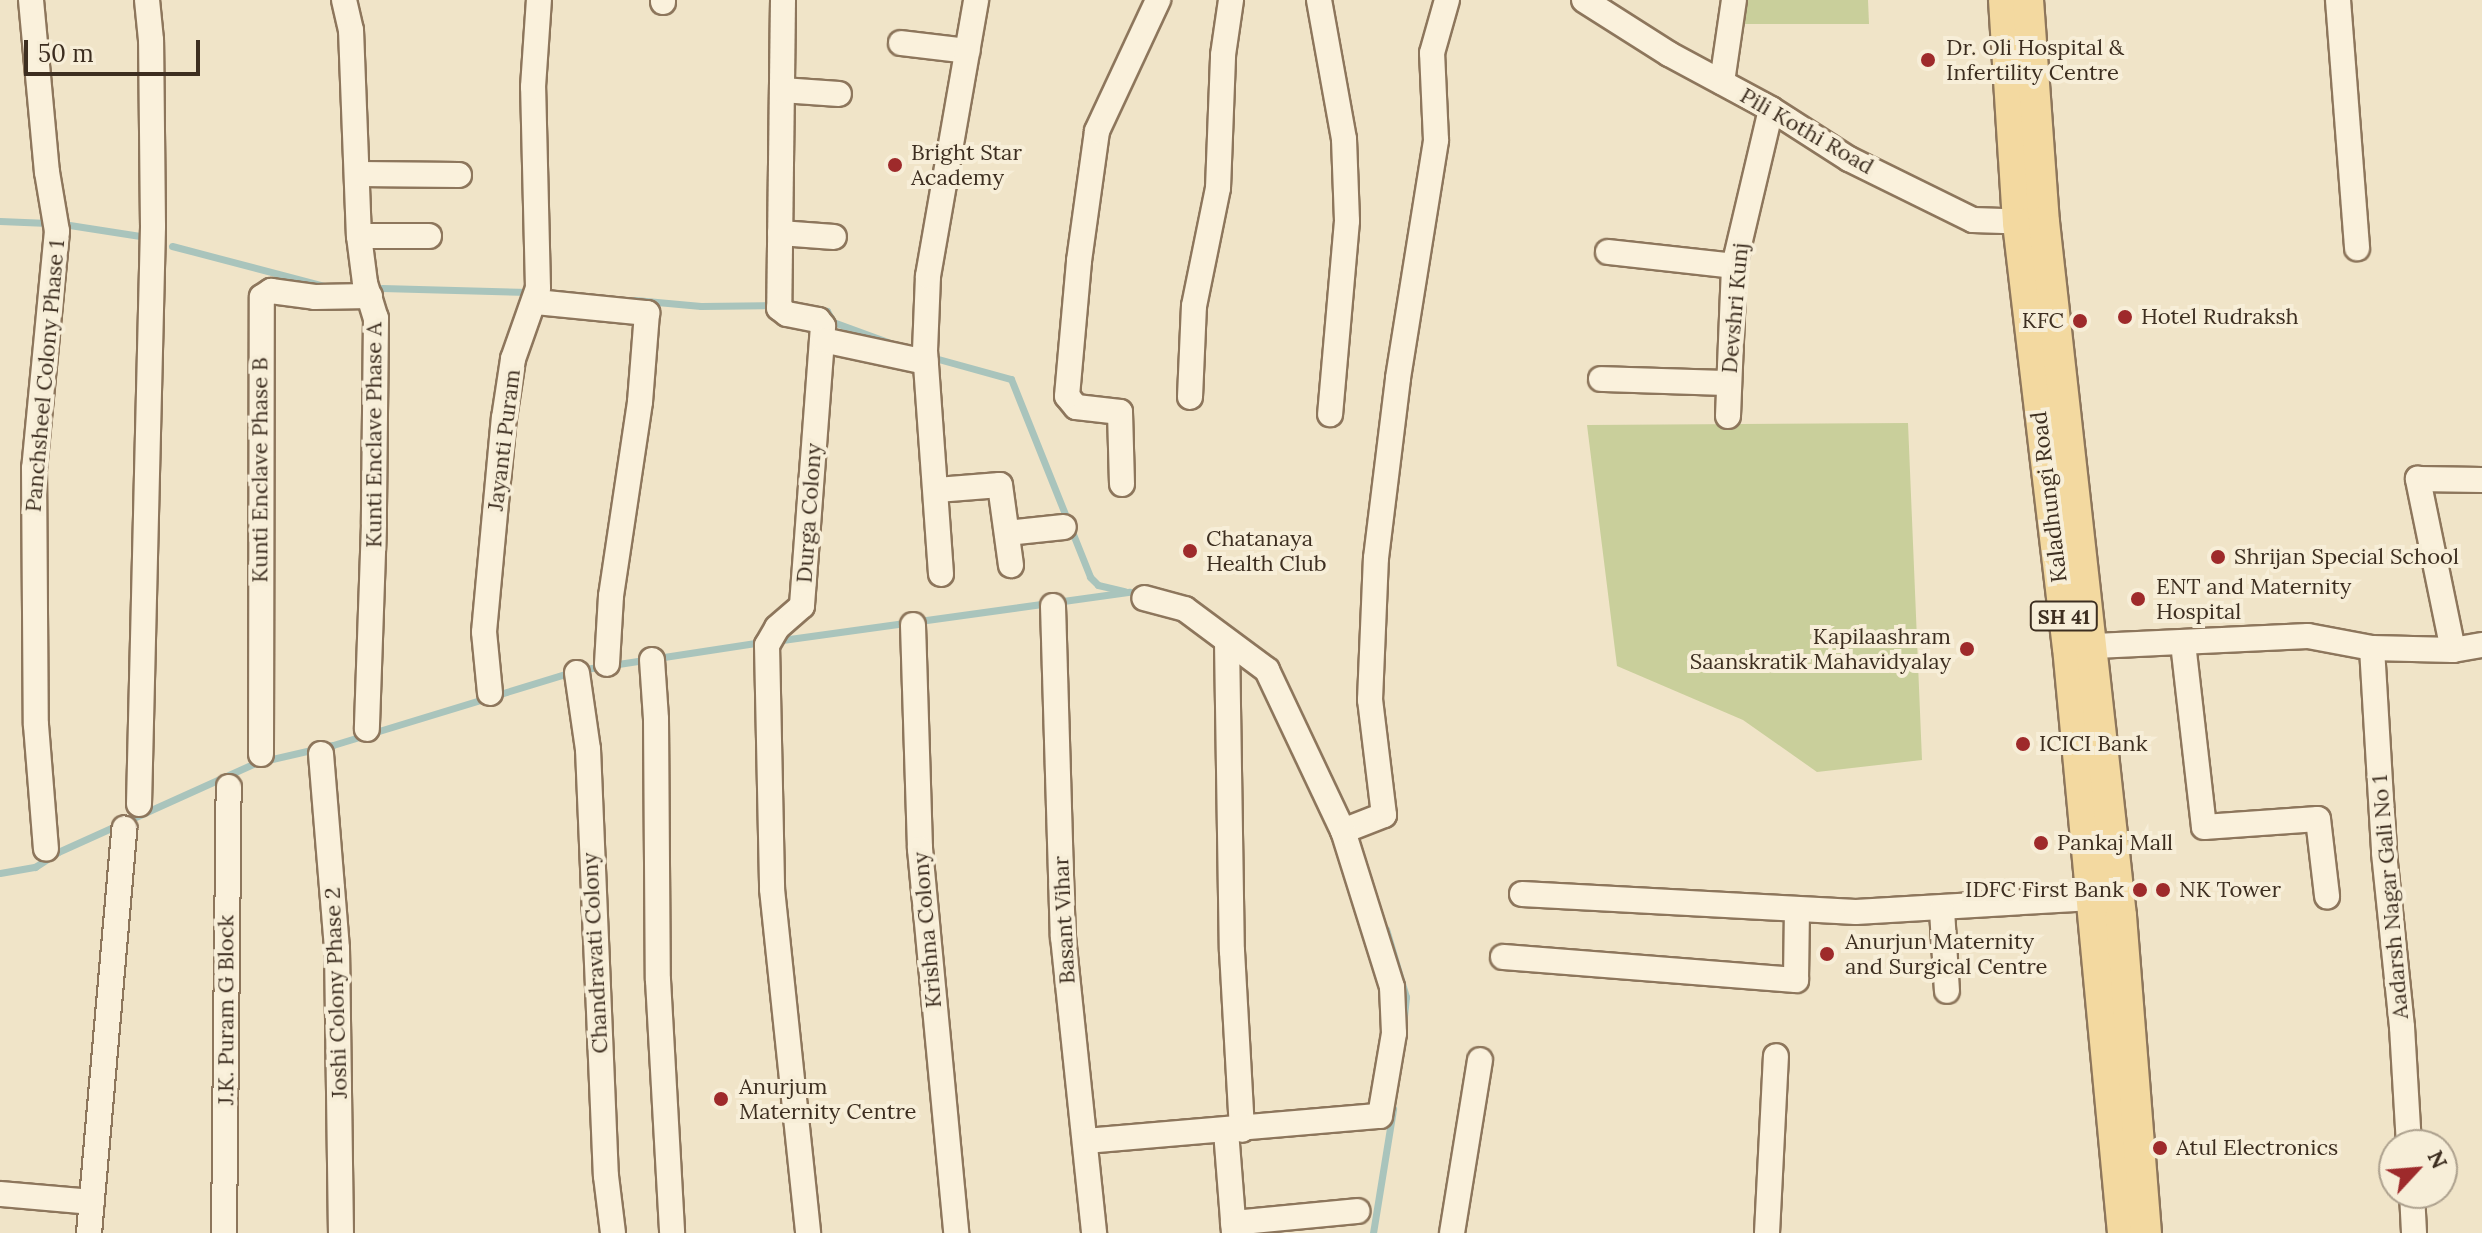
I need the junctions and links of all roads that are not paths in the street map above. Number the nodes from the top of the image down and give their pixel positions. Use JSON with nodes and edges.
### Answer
{"nodes":[{"id":1,"x":31,"y":0,"type":"edge"},
{"id":2,"x":147,"y":0,"type":"edge"},
{"id":3,"x":344,"y":0,"type":"edge"},
{"id":4,"x":539,"y":0,"type":"edge"},
{"id":5,"x":783,"y":0,"type":"edge"},
{"id":6,"x":976,"y":0,"type":"edge"},
{"id":7,"x":1158,"y":0,"type":"edge"},
{"id":8,"x":1231,"y":0,"type":"edge"},
{"id":9,"x":1319,"y":0,"type":"edge"},
{"id":10,"x":1447,"y":0,"type":"edge"},
{"id":11,"x":1584,"y":0,"type":"edge"},
{"id":12,"x":1734,"y":0,"type":"edge"},
{"id":13,"x":2004,"y":0,"type":"edge"},
{"id":14,"x":2028,"y":0,"type":"edge"},
{"id":15,"x":2338,"y":0,"type":"edge"},
{"id":16,"x":901,"y":43,"type":"dead end"},
{"id":17,"x":968,"y":51,"type":"junction"},
{"id":18,"x":1722,"y":82,"type":"junction"},
{"id":19,"x":782,"y":90,"type":"junction"},
{"id":20,"x":839,"y":94,"type":"dead end"},
{"id":21,"x":1771,"y":109,"type":"junction"},
{"id":22,"x":359,"y":174,"type":"junction"},
{"id":23,"x":459,"y":175,"type":"dead end"},
{"id":24,"x":2031,"y":222,"type":"junction"},
{"id":25,"x":780,"y":233,"type":"junction"},
{"id":26,"x":359,"y":236,"type":"junction"},
{"id":27,"x":429,"y":236,"type":"dead end"},
{"id":28,"x":834,"y":237,"type":"dead end"},
{"id":29,"x":2357,"y":248,"type":"dead end"},
{"id":30,"x":1608,"y":252,"type":"dead end"},
{"id":31,"x":1734,"y":266,"type":"junction"},
{"id":32,"x":370,"y":296,"type":"junction"},
{"id":33,"x":536,"y":302,"type":"junction"},
{"id":34,"x":823,"y":340,"type":"junction"},
{"id":35,"x":926,"y":362,"type":"junction"},
{"id":36,"x":1601,"y":379,"type":"dead end"},
{"id":37,"x":1729,"y":383,"type":"junction"},
{"id":38,"x":1190,"y":397,"type":"dead end"},
{"id":39,"x":1330,"y":414,"type":"dead end"},
{"id":40,"x":1728,"y":416,"type":"dead end"},
{"id":41,"x":2482,"y":480,"type":"edge"},
{"id":42,"x":1122,"y":484,"type":"dead end"},
{"id":43,"x":937,"y":490,"type":"junction"},
{"id":44,"x":1064,"y":527,"type":"dead end"},
{"id":45,"x":1007,"y":533,"type":"junction"},
{"id":46,"x":1011,"y":565,"type":"dead end"},
{"id":47,"x":941,"y":574,"type":"dead end"},
{"id":48,"x":1144,"y":598,"type":"dead end"},
{"id":49,"x":1053,"y":606,"type":"dead end"},
{"id":50,"x":913,"y":625,"type":"dead end"},
{"id":51,"x":1227,"y":642,"type":"junction"},
{"id":52,"x":2183,"y":643,"type":"junction"},
{"id":53,"x":2482,"y":645,"type":"edge"},
{"id":54,"x":2080,"y":646,"type":"junction"},
{"id":55,"x":2372,"y":648,"type":"junction"},
{"id":56,"x":2453,"y":650,"type":"junction"},
{"id":57,"x":652,"y":660,"type":"dead end"},
{"id":58,"x":607,"y":664,"type":"dead end"},
{"id":59,"x":577,"y":673,"type":"dead end"},
{"id":60,"x":490,"y":693,"type":"dead end"},
{"id":61,"x":367,"y":729,"type":"dead end"},
{"id":62,"x":261,"y":754,"type":"dead end"},
{"id":63,"x":321,"y":754,"type":"dead end"},
{"id":64,"x":229,"y":787,"type":"dead end"},
{"id":65,"x":139,"y":804,"type":"dead end"},
{"id":66,"x":124,"y":829,"type":"dead end"},
{"id":67,"x":1343,"y":831,"type":"junction"},
{"id":68,"x":46,"y":849,"type":"dead end"},
{"id":69,"x":1522,"y":894,"type":"dead end"},
{"id":70,"x":2327,"y":896,"type":"dead end"},
{"id":71,"x":1797,"y":909,"type":"junction"},
{"id":72,"x":1942,"y":910,"type":"junction"},
{"id":73,"x":2103,"y":911,"type":"junction"},
{"id":74,"x":1503,"y":957,"type":"dead end"},
{"id":75,"x":1947,"y":991,"type":"dead end"},
{"id":76,"x":1776,"y":1056,"type":"dead end"},
{"id":77,"x":1480,"y":1060,"type":"dead end"},
{"id":78,"x":2408,"y":1129,"type":"edge"},
{"id":79,"x":1234,"y":1131,"type":"junction"},
{"id":80,"x":1086,"y":1141,"type":"junction"},
{"id":81,"x":0,"y":1194,"type":"edge"},
{"id":82,"x":92,"y":1202,"type":"junction"},
{"id":83,"x":2413,"y":1209,"type":"edge"},
{"id":84,"x":1357,"y":1211,"type":"dead end"},
{"id":85,"x":1234,"y":1228,"type":"edge"},
{"id":86,"x":89,"y":1233,"type":"edge"},
{"id":87,"x":224,"y":1233,"type":"edge"},
{"id":88,"x":341,"y":1233,"type":"edge"},
{"id":89,"x":613,"y":1233,"type":"edge"},
{"id":90,"x":672,"y":1233,"type":"edge"},
{"id":91,"x":808,"y":1233,"type":"edge"},
{"id":92,"x":956,"y":1233,"type":"edge"},
{"id":93,"x":1094,"y":1233,"type":"edge"},
{"id":94,"x":1452,"y":1233,"type":"edge"},
{"id":95,"x":1767,"y":1233,"type":"edge"},
{"id":96,"x":2123,"y":1233,"type":"edge"},
{"id":97,"x":2146,"y":1233,"type":"edge"},
{"id":98,"x":2414,"y":1233,"type":"edge"}],
"edges":[{"from":1,"to":68,"type":"street","name":"Panchsheel Colony Phase 1"},
{"from":2,"to":65,"type":"street"},
{"from":3,"to":22,"type":"street","name":"Kunti Enclave Phase A"},
{"from":4,"to":33,"type":"street","name":"Jayanti Puram"},
{"from":5,"to":19,"type":"street"},
{"from":6,"to":17,"type":"street"},
{"from":7,"to":42,"type":"street"},
{"from":8,"to":38,"type":"street"},
{"from":9,"to":39,"type":"street"},
{"from":10,"to":67,"type":"street"},
{"from":11,"to":18,"type":"street","name":"Pili Kothi Road"},
{"from":12,"to":18,"type":"street"},
{"from":13,"to":24,"type":"main road","name":"Kaladhungi Road","number":"SH 41"},
{"from":14,"to":24,"type":"main road","name":"Kaladhungi Road","number":"SH 41"},
{"from":15,"to":29,"type":"street"},
{"from":16,"to":17,"type":"street"},
{"from":17,"to":35,"type":"street"},
{"from":18,"to":21,"type":"street","name":"Pili Kothi Road"},
{"from":19,"to":20,"type":"street"},
{"from":19,"to":25,"type":"street"},
{"from":21,"to":24,"type":"street","name":"Pili Kothi Road"},
{"from":21,"to":31,"type":"street","name":"Devshri Kunj"},
{"from":22,"to":23,"type":"street"},
{"from":22,"to":26,"type":"street","name":"Kunti Enclave Phase A"},
{"from":24,"to":54,"type":"main road","name":"Kaladhungi Road","number":"SH 41"},
{"from":25,"to":28,"type":"street"},
{"from":25,"to":34,"type":"street"},
{"from":26,"to":27,"type":"street"},
{"from":26,"to":32,"type":"street","name":"Kunti Enclave Phase A"},
{"from":30,"to":31,"type":"street"},
{"from":31,"to":37,"type":"street","name":"Devshri Kunj"},
{"from":32,"to":61,"type":"street","name":"Kunti Enclave Phase A"},
{"from":32,"to":62,"type":"street","name":"Kunti Enclave Phase B"},
{"from":33,"to":58,"type":"street"},
{"from":33,"to":60,"type":"street","name":"Jayanti Puram"},
{"from":34,"to":35,"type":"street"},
{"from":34,"to":91,"type":"street","name":"Durga Colony"},
{"from":35,"to":43,"type":"street"},
{"from":36,"to":37,"type":"street"},
{"from":37,"to":40,"type":"street","name":"Devshri Kunj"},
{"from":41,"to":56,"type":"street"},
{"from":43,"to":45,"type":"street"},
{"from":43,"to":47,"type":"street"},
{"from":44,"to":45,"type":"street"},
{"from":45,"to":46,"type":"street"},
{"from":48,"to":51,"type":"street"},
{"from":49,"to":80,"type":"street","name":"Basant Vihar"},
{"from":50,"to":92,"type":"street","name":"Krishna Colony"},
{"from":51,"to":67,"type":"street"},
{"from":51,"to":79,"type":"street"},
{"from":52,"to":54,"type":"street"},
{"from":52,"to":55,"type":"street"},
{"from":52,"to":70,"type":"street"},
{"from":53,"to":56,"type":"street"},
{"from":54,"to":73,"type":"main road","name":"Kaladhungi Road","number":"SH 41"},
{"from":55,"to":56,"type":"street"},
{"from":55,"to":78,"type":"street","name":"Aadarsh Nagar Gali No 1"},
{"from":57,"to":90,"type":"street"},
{"from":59,"to":89,"type":"street","name":"Chandravati Colony"},
{"from":63,"to":88,"type":"street","name":"Joshi Colony Phase 2"},
{"from":64,"to":87,"type":"street","name":"J.K. Puram G Block"},
{"from":66,"to":82,"type":"street"},
{"from":67,"to":79,"type":"street"},
{"from":69,"to":71,"type":"street"},
{"from":71,"to":72,"type":"street"},
{"from":71,"to":74,"type":"street"},
{"from":72,"to":73,"type":"street"},
{"from":72,"to":75,"type":"street"},
{"from":73,"to":96,"type":"main road","name":"Kaladhungi Road","number":"SH 41"},
{"from":73,"to":97,"type":"main road","name":"Kaladhungi Road","number":"SH 41"},
{"from":76,"to":95,"type":"street"},
{"from":77,"to":94,"type":"street"},
{"from":79,"to":80,"type":"street"},
{"from":79,"to":85,"type":"street"},
{"from":80,"to":93,"type":"street","name":"Basant Vihar"},
{"from":81,"to":82,"type":"street"},
{"from":82,"to":86,"type":"street"},
{"from":83,"to":98,"type":"street"},
{"from":84,"to":85,"type":"street"}]}
